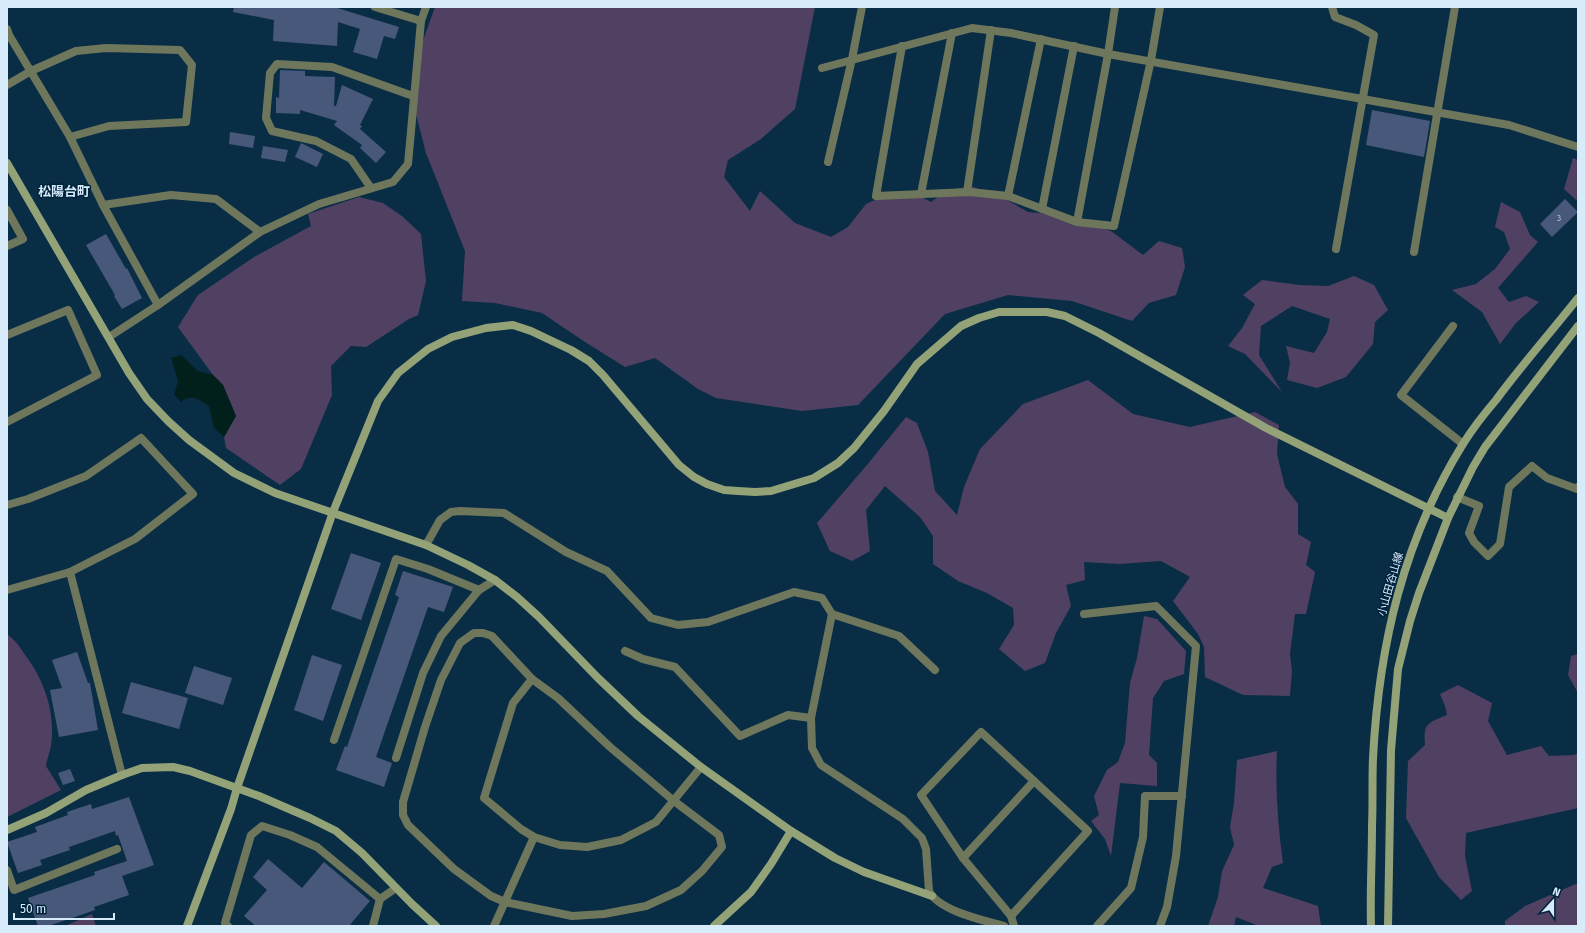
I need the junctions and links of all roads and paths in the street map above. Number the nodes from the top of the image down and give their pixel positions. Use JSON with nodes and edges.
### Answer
{"nodes":[{"id":1,"x":375,"y":7,"type":"edge"},
{"id":2,"x":426,"y":7,"type":"edge"},
{"id":3,"x":862,"y":7,"type":"edge"},
{"id":4,"x":1116,"y":7,"type":"edge"},
{"id":5,"x":1160,"y":7,"type":"edge"},
{"id":6,"x":1332,"y":7,"type":"edge"},
{"id":7,"x":1455,"y":7,"type":"edge"},
{"id":8,"x":421,"y":21,"type":"junction"},
{"id":9,"x":7,"y":29,"type":"edge"},
{"id":10,"x":991,"y":30,"type":"junction"},
{"id":11,"x":952,"y":33,"type":"junction"},
{"id":12,"x":1041,"y":39,"type":"junction"},
{"id":13,"x":902,"y":46,"type":"junction"},
{"id":14,"x":1074,"y":46,"type":"junction"},
{"id":15,"x":1108,"y":54,"type":"junction"},
{"id":16,"x":852,"y":59,"type":"junction"},
{"id":17,"x":1151,"y":60,"type":"junction"},
{"id":18,"x":822,"y":68,"type":"dead end"},
{"id":19,"x":31,"y":71,"type":"junction"},
{"id":20,"x":7,"y":85,"type":"edge"},
{"id":21,"x":413,"y":96,"type":"junction"},
{"id":22,"x":1363,"y":98,"type":"junction"},
{"id":23,"x":1438,"y":112,"type":"junction"},
{"id":24,"x":70,"y":138,"type":"junction"},
{"id":25,"x":1578,"y":147,"type":"edge"},
{"id":26,"x":828,"y":162,"type":"dead end"},
{"id":27,"x":7,"y":164,"type":"edge"},
{"id":28,"x":371,"y":188,"type":"junction"},
{"id":29,"x":967,"y":192,"type":"junction"},
{"id":30,"x":921,"y":194,"type":"junction"},
{"id":31,"x":1008,"y":196,"type":"junction"},
{"id":32,"x":103,"y":205,"type":"junction"},
{"id":33,"x":1042,"y":209,"type":"junction"},
{"id":34,"x":7,"y":210,"type":"edge"},
{"id":35,"x":1077,"y":222,"type":"junction"},
{"id":36,"x":260,"y":232,"type":"junction"},
{"id":37,"x":7,"y":246,"type":"edge"},
{"id":38,"x":1336,"y":249,"type":"dead end"},
{"id":39,"x":1414,"y":252,"type":"dead end"},
{"id":40,"x":1578,"y":298,"type":"edge"},
{"id":41,"x":158,"y":305,"type":"junction"},
{"id":42,"x":1453,"y":326,"type":"dead end"},
{"id":43,"x":1578,"y":326,"type":"edge"},
{"id":44,"x":7,"y":335,"type":"edge"},
{"id":45,"x":109,"y":337,"type":"junction"},
{"id":46,"x":7,"y":422,"type":"edge"},
{"id":47,"x":1463,"y":444,"type":"junction"},
{"id":48,"x":1578,"y":487,"type":"edge"},
{"id":49,"x":1457,"y":497,"type":"junction"},
{"id":50,"x":7,"y":505,"type":"edge"},
{"id":51,"x":1429,"y":510,"type":"junction"},
{"id":52,"x":333,"y":512,"type":"junction"},
{"id":53,"x":1448,"y":518,"type":"junction"},
{"id":54,"x":426,"y":545,"type":"junction"},
{"id":55,"x":70,"y":572,"type":"junction"},
{"id":56,"x":494,"y":580,"type":"junction"},
{"id":57,"x":7,"y":590,"type":"edge"},
{"id":58,"x":479,"y":590,"type":"junction"},
{"id":59,"x":832,"y":614,"type":"junction"},
{"id":60,"x":1084,"y":614,"type":"dead end"},
{"id":61,"x":625,"y":652,"type":"dead end"},
{"id":62,"x":935,"y":670,"type":"dead end"},
{"id":63,"x":532,"y":679,"type":"junction"},
{"id":64,"x":811,"y":718,"type":"junction"},
{"id":65,"x":334,"y":740,"type":"dead end"},
{"id":66,"x":396,"y":758,"type":"dead end"},
{"id":67,"x":701,"y":767,"type":"junction"},
{"id":68,"x":122,"y":775,"type":"junction"},
{"id":69,"x":1034,"y":781,"type":"junction"},
{"id":70,"x":236,"y":788,"type":"junction"},
{"id":71,"x":1182,"y":796,"type":"junction"},
{"id":72,"x":674,"y":801,"type":"junction"},
{"id":73,"x":7,"y":830,"type":"edge"},
{"id":74,"x":791,"y":831,"type":"junction"},
{"id":75,"x":534,"y":837,"type":"junction"},
{"id":76,"x":117,"y":849,"type":"dead end"},
{"id":77,"x":964,"y":858,"type":"junction"},
{"id":78,"x":7,"y":870,"type":"edge"},
{"id":79,"x":396,"y":888,"type":"junction"},
{"id":80,"x":932,"y":896,"type":"junction"},
{"id":81,"x":380,"y":899,"type":"junction"},
{"id":82,"x":505,"y":902,"type":"junction"},
{"id":83,"x":1011,"y":916,"type":"junction"},
{"id":84,"x":187,"y":926,"type":"edge"},
{"id":85,"x":228,"y":926,"type":"edge"},
{"id":86,"x":373,"y":926,"type":"edge"},
{"id":87,"x":436,"y":926,"type":"edge"},
{"id":88,"x":494,"y":926,"type":"edge"},
{"id":89,"x":714,"y":926,"type":"edge"},
{"id":90,"x":1004,"y":926,"type":"edge"},
{"id":91,"x":1014,"y":926,"type":"edge"},
{"id":92,"x":1097,"y":926,"type":"edge"},
{"id":93,"x":1160,"y":926,"type":"edge"},
{"id":94,"x":1371,"y":926,"type":"edge"},
{"id":95,"x":1388,"y":926,"type":"edge"}],
"edges":[{"from":1,"to":8,"type":"street"},
{"from":2,"to":8,"type":"street"},
{"from":3,"to":16,"type":"street"},
{"from":4,"to":15,"type":"street"},
{"from":5,"to":17,"type":"street"},
{"from":6,"to":22,"type":"street"},
{"from":7,"to":23,"type":"street"},
{"from":8,"to":21,"type":"street"},
{"from":9,"to":19,"type":"street"},
{"from":10,"to":11,"type":"street"},
{"from":10,"to":12,"type":"street"},
{"from":10,"to":29,"type":"street"},
{"from":11,"to":13,"type":"street"},
{"from":11,"to":30,"type":"street"},
{"from":12,"to":14,"type":"street"},
{"from":12,"to":31,"type":"street"},
{"from":13,"to":16,"type":"street"},
{"from":13,"to":30,"type":"street"},
{"from":14,"to":15,"type":"street"},
{"from":14,"to":33,"type":"street"},
{"from":15,"to":17,"type":"street"},
{"from":15,"to":35,"type":"street"},
{"from":16,"to":18,"type":"street"},
{"from":16,"to":26,"type":"street"},
{"from":17,"to":22,"type":"street"},
{"from":17,"to":35,"type":"street"},
{"from":19,"to":20,"type":"street"},
{"from":19,"to":24,"type":"street"},
{"from":19,"to":24,"type":"street"},
{"from":21,"to":28,"type":"street"},
{"from":21,"to":28,"type":"street"},
{"from":22,"to":23,"type":"street"},
{"from":22,"to":38,"type":"street"},
{"from":23,"to":25,"type":"street"},
{"from":23,"to":39,"type":"street"},
{"from":24,"to":32,"type":"street"},
{"from":27,"to":45,"type":"street"},
{"from":28,"to":36,"type":"street"},
{"from":29,"to":30,"type":"street"},
{"from":29,"to":31,"type":"street"},
{"from":31,"to":33,"type":"street"},
{"from":32,"to":36,"type":"street"},
{"from":32,"to":41,"type":"street"},
{"from":33,"to":35,"type":"street"},
{"from":34,"to":37,"type":"street"},
{"from":36,"to":41,"type":"street"},
{"from":40,"to":47,"type":"street","name":"小山田谷山線"},
{"from":41,"to":45,"type":"street"},
{"from":42,"to":47,"type":"street"},
{"from":43,"to":49,"type":"street"},
{"from":44,"to":46,"type":"street"},
{"from":45,"to":52,"type":"street"},
{"from":47,"to":51,"type":"street","name":"小山田谷山線"},
{"from":48,"to":49,"type":"street"},
{"from":49,"to":53,"type":"street"},
{"from":50,"to":55,"type":"street"},
{"from":51,"to":52,"type":"street"},
{"from":51,"to":53,"type":"street"},
{"from":51,"to":94,"type":"street","name":"小山田谷山線"},
{"from":52,"to":54,"type":"street"},
{"from":52,"to":70,"type":"street"},
{"from":53,"to":95,"type":"street"},
{"from":54,"to":56,"type":"street"},
{"from":54,"to":59,"type":"street"},
{"from":55,"to":57,"type":"street"},
{"from":55,"to":68,"type":"street"},
{"from":56,"to":58,"type":"street"},
{"from":56,"to":67,"type":"street"},
{"from":58,"to":65,"type":"street"},
{"from":58,"to":66,"type":"street"},
{"from":59,"to":62,"type":"street"},
{"from":59,"to":64,"type":"street"},
{"from":60,"to":71,"type":"street"},
{"from":61,"to":64,"type":"street"},
{"from":63,"to":72,"type":"street"},
{"from":63,"to":75,"type":"street"},
{"from":63,"to":82,"type":"street"},
{"from":64,"to":80,"type":"street"},
{"from":67,"to":72,"type":"street"},
{"from":67,"to":74,"type":"street"},
{"from":68,"to":70,"type":"street"},
{"from":68,"to":73,"type":"street"},
{"from":69,"to":77,"type":"street"},
{"from":69,"to":77,"type":"street"},
{"from":69,"to":83,"type":"street"},
{"from":70,"to":79,"type":"street"},
{"from":70,"to":84,"type":"street"},
{"from":71,"to":92,"type":"street"},
{"from":71,"to":93,"type":"street"},
{"from":72,"to":75,"type":"street"},
{"from":72,"to":82,"type":"street"},
{"from":74,"to":80,"type":"street"},
{"from":74,"to":89,"type":"street"},
{"from":75,"to":82,"type":"street"},
{"from":76,"to":78,"type":"street"},
{"from":77,"to":83,"type":"street"},
{"from":79,"to":81,"type":"street"},
{"from":79,"to":87,"type":"street"},
{"from":80,"to":90,"type":"street"},
{"from":81,"to":85,"type":"street"},
{"from":81,"to":86,"type":"street"},
{"from":82,"to":88,"type":"street"},
{"from":83,"to":91,"type":"street"}]}
